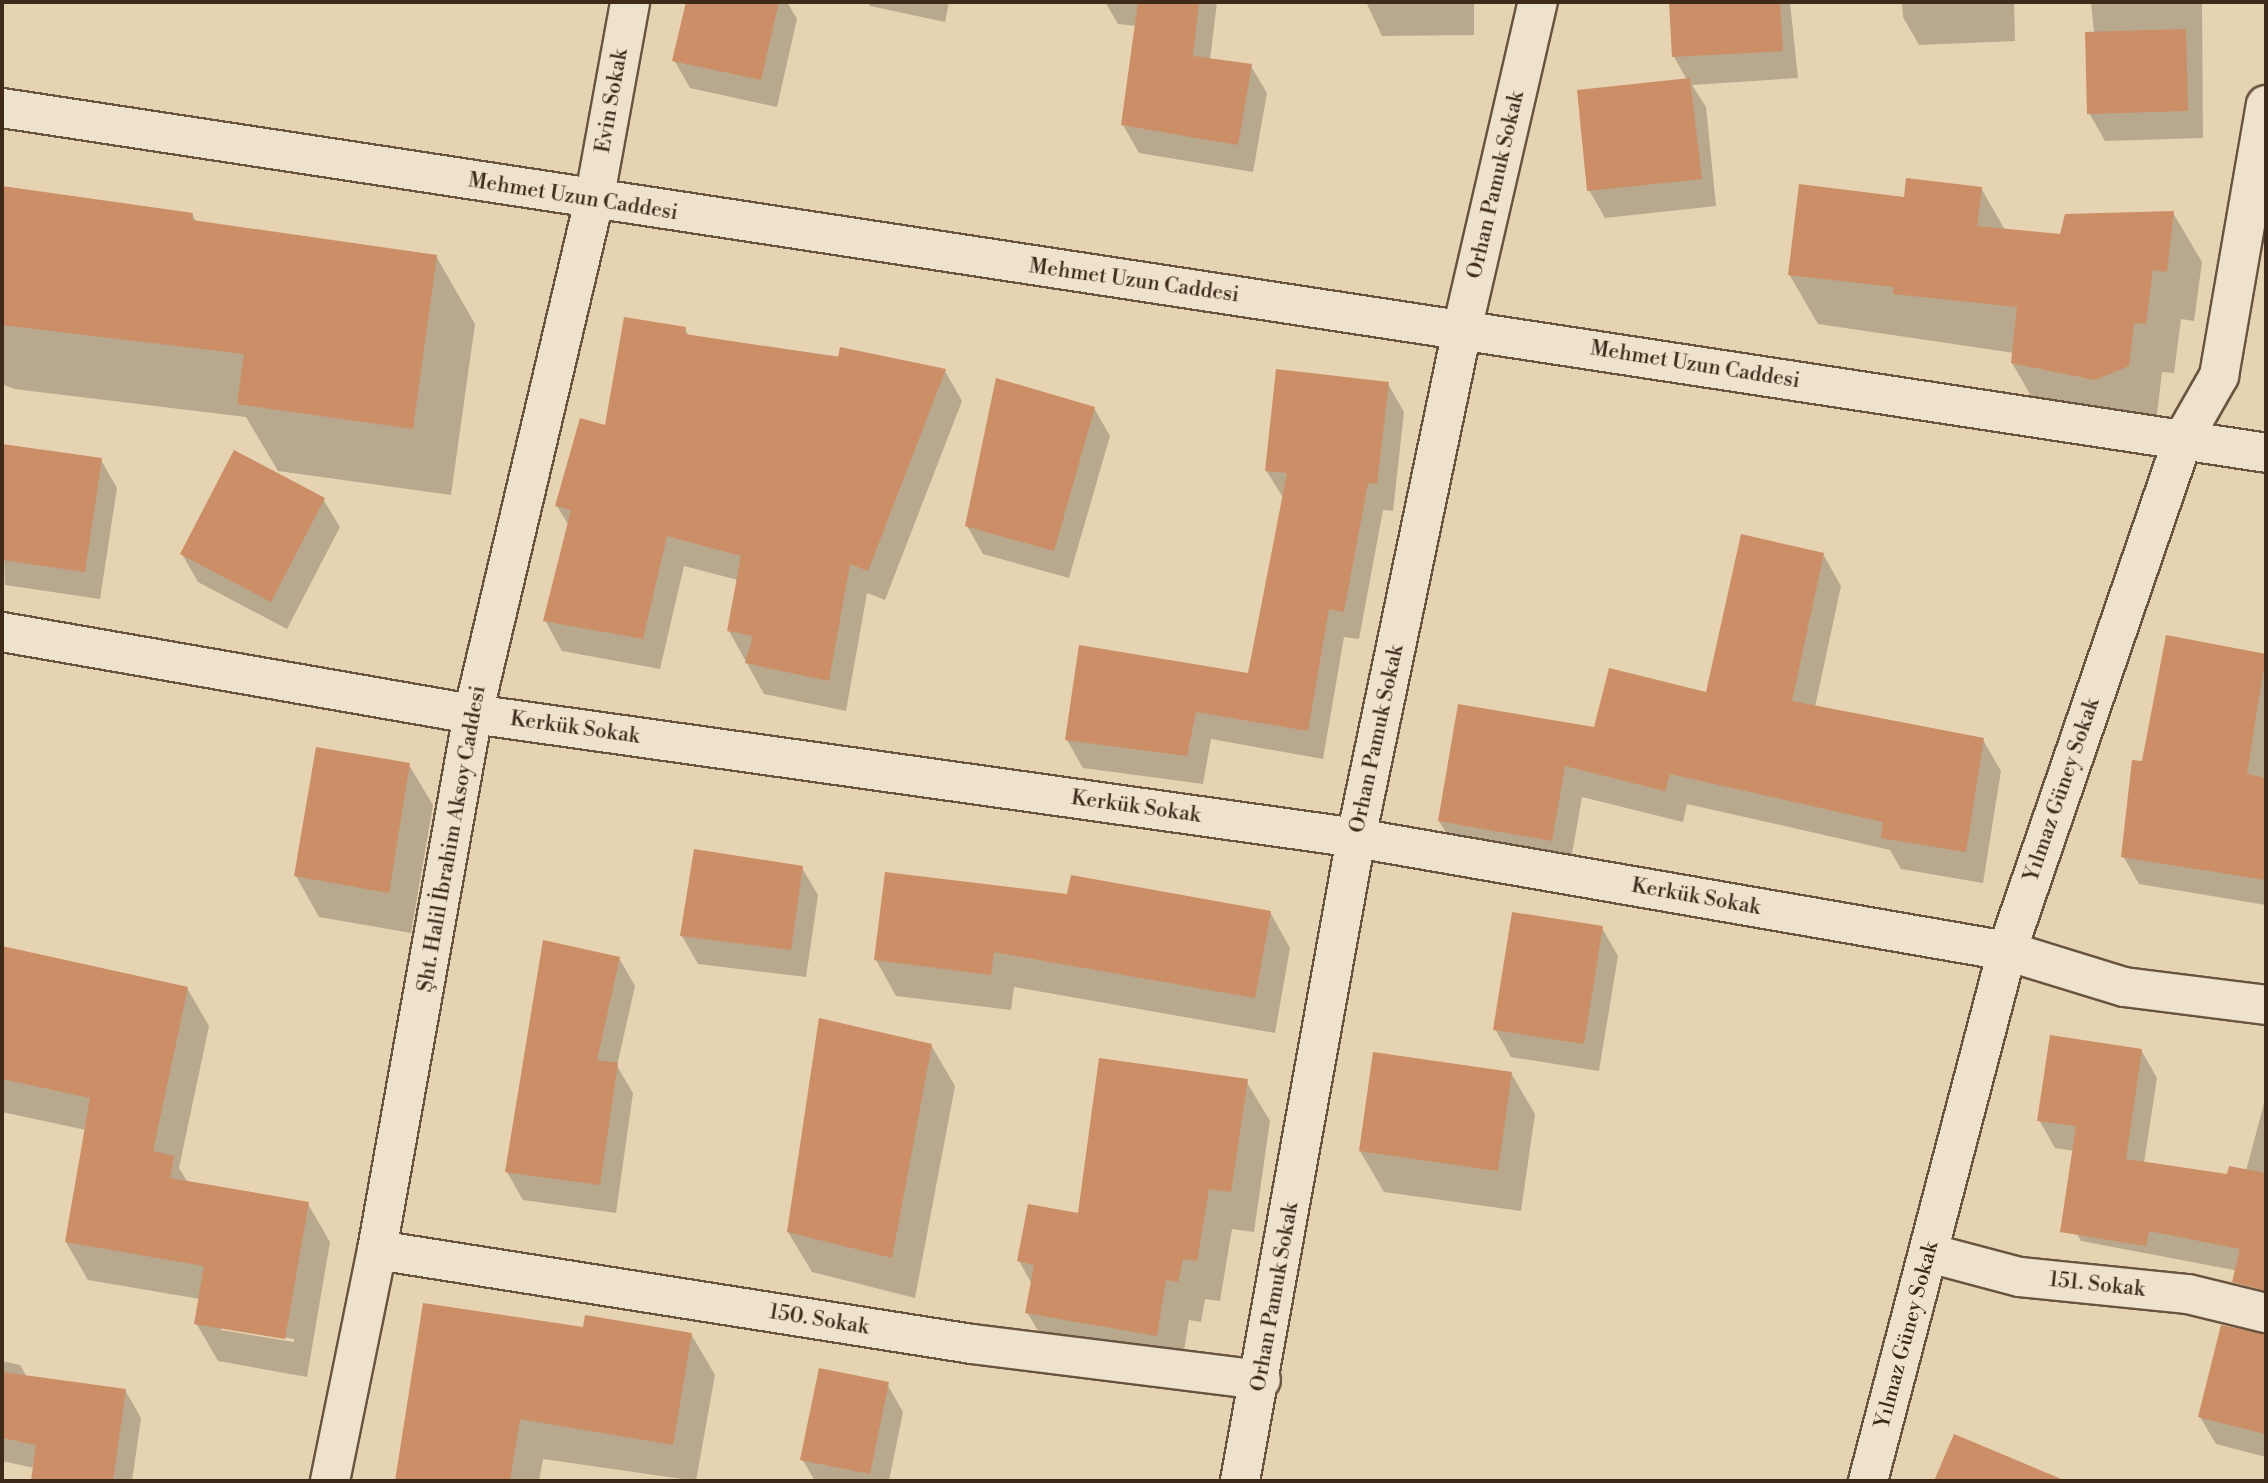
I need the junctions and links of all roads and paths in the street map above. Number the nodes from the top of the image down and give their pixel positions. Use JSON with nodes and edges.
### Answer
{"nodes":[{"id":1,"x":630,"y":2,"type":"edge"},
{"id":2,"x":1538,"y":2,"type":"edge"},
{"id":3,"x":2266,"y":106,"type":"edge"},
{"id":4,"x":2,"y":108,"type":"edge"},
{"id":5,"x":594,"y":201,"type":"junction"},
{"id":6,"x":1462,"y":330,"type":"junction"},
{"id":7,"x":2183,"y":439,"type":"junction"},
{"id":8,"x":2266,"y":453,"type":"edge"},
{"id":9,"x":2,"y":632,"type":"edge"},
{"id":10,"x":473,"y":714,"type":"junction"},
{"id":11,"x":1356,"y":838,"type":"junction"},
{"id":12,"x":2007,"y":951,"type":"junction"},
{"id":13,"x":2266,"y":1004,"type":"edge"},
{"id":14,"x":377,"y":1250,"type":"junction"},
{"id":15,"x":1929,"y":1253,"type":"junction"},
{"id":16,"x":2266,"y":1313,"type":"edge"},
{"id":17,"x":1261,"y":1380,"type":"junction"},
{"id":18,"x":330,"y":1481,"type":"edge"},
{"id":19,"x":1240,"y":1481,"type":"edge"},
{"id":20,"x":1868,"y":1481,"type":"edge"}],
"edges":[{"from":1,"to":5,"type":"street","name":"Evin Sokak"},
{"from":2,"to":6,"type":"street","name":"Orhan Pamuk Sokak"},
{"from":3,"to":7,"type":"street","name":"Yılmaz Güney Sokak"},
{"from":4,"to":5,"type":"street","name":"Mehmet Uzun Caddesi"},
{"from":5,"to":6,"type":"street","name":"Mehmet Uzun Caddesi"},
{"from":5,"to":10,"type":"street","name":"Şht. Halil İbrahim Aksoy Caddesi"},
{"from":6,"to":7,"type":"street","name":"Mehmet Uzun Caddesi"},
{"from":6,"to":11,"type":"street","name":"Orhan Pamuk Sokak"},
{"from":7,"to":8,"type":"street","name":"Mehmet Uzun Caddesi"},
{"from":7,"to":12,"type":"street","name":"Yılmaz Güney Sokak"},
{"from":9,"to":10,"type":"street","name":"Kerkük Sokak"},
{"from":10,"to":11,"type":"street","name":"Kerkük Sokak"},
{"from":10,"to":14,"type":"street","name":"Şht. Halil İbrahim Aksoy Caddesi"},
{"from":11,"to":12,"type":"street","name":"Kerkük Sokak"},
{"from":11,"to":17,"type":"street","name":"Orhan Pamuk Sokak"},
{"from":12,"to":13,"type":"street","name":"Kerkük Sokak"},
{"from":12,"to":15,"type":"street","name":"Yılmaz Güney Sokak"},
{"from":14,"to":17,"type":"street","name":"150. Sokak"},
{"from":14,"to":18,"type":"street","name":"Şht. Halil İbrahim Aksoy Caddesi"},
{"from":15,"to":16,"type":"street","name":"151. Sokak"},
{"from":15,"to":20,"type":"street","name":"Yılmaz Güney Sokak"},
{"from":17,"to":19,"type":"street","name":"Orhan Pamuk Sokak"}]}
